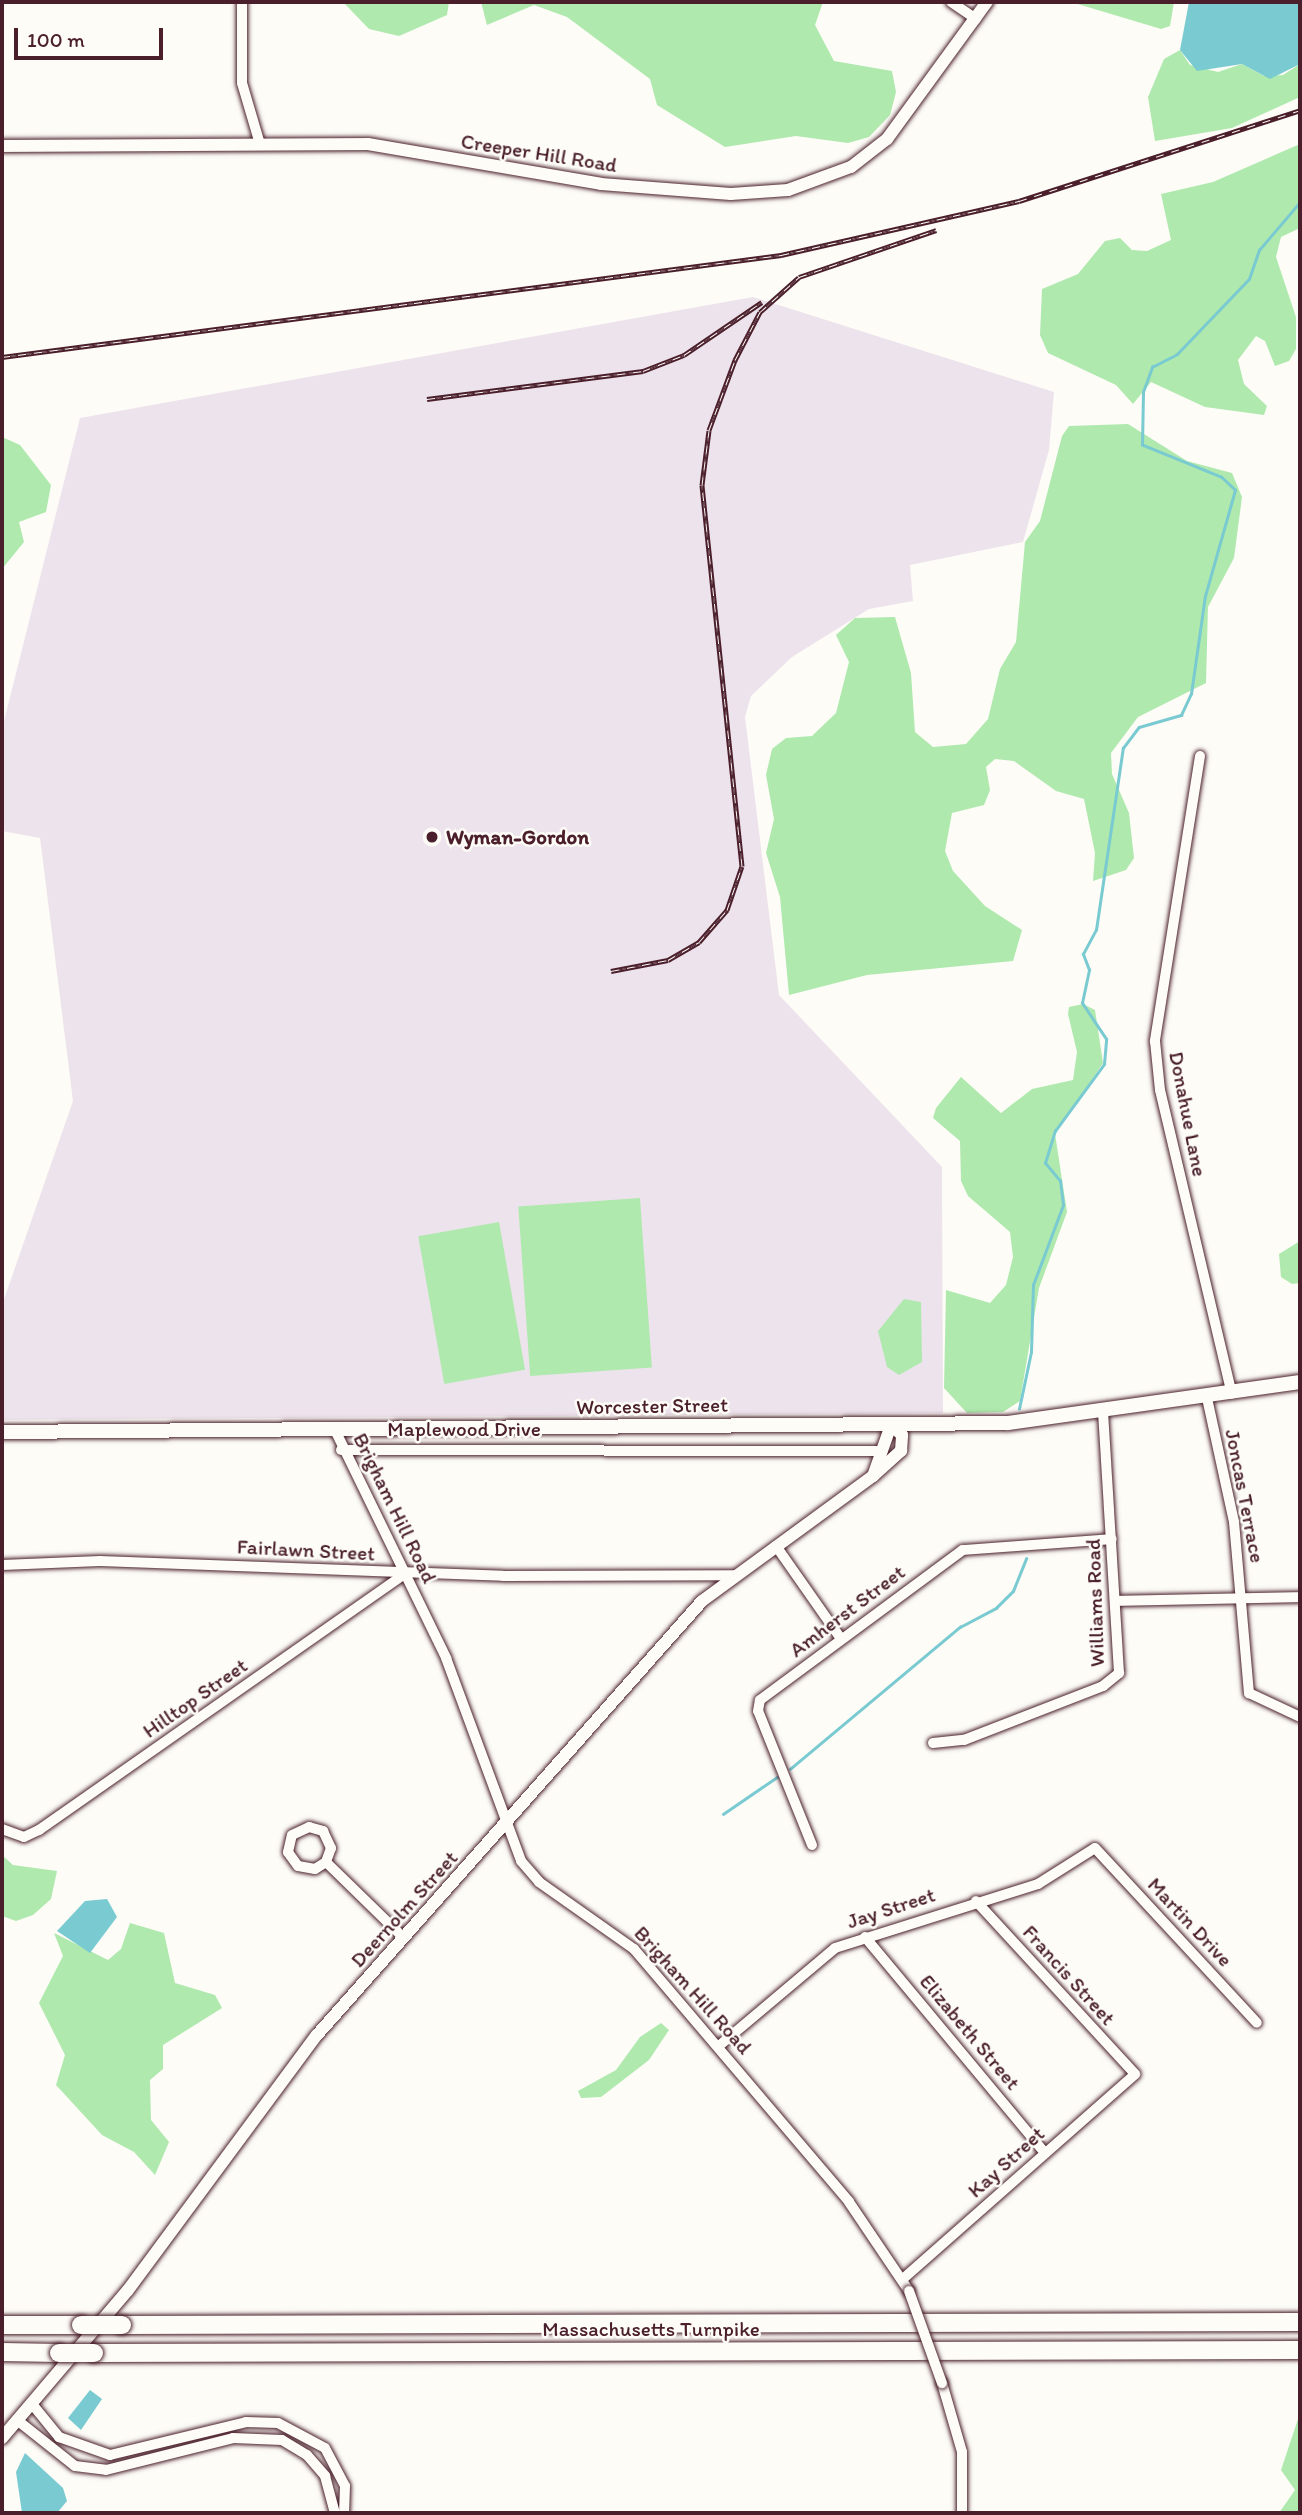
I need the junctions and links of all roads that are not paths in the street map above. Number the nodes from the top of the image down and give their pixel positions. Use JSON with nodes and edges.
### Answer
{"nodes":[{"id":1,"x":242,"y":2,"type":"edge"},
{"id":2,"x":950,"y":2,"type":"edge"},
{"id":3,"x":987,"y":2,"type":"edge"},
{"id":4,"x":976,"y":19,"type":"junction"},
{"id":5,"x":260,"y":144,"type":"junction"},
{"id":6,"x":2,"y":146,"type":"edge"},
{"id":7,"x":1200,"y":756,"type":"dead end"},
{"id":8,"x":1300,"y":1382,"type":"edge"},
{"id":9,"x":1233,"y":1394,"type":"junction"},
{"id":10,"x":1206,"y":1398,"type":"junction"},
{"id":11,"x":1103,"y":1414,"type":"junction"},
{"id":12,"x":891,"y":1425,"type":"junction"},
{"id":13,"x":335,"y":1430,"type":"junction"},
{"id":14,"x":2,"y":1432,"type":"edge"},
{"id":15,"x":341,"y":1450,"type":"junction"},
{"id":16,"x":881,"y":1451,"type":"junction"},
{"id":17,"x":873,"y":1476,"type":"junction"},
{"id":18,"x":1112,"y":1539,"type":"junction"},
{"id":19,"x":776,"y":1546,"type":"junction"},
{"id":20,"x":2,"y":1565,"type":"edge"},
{"id":21,"x":405,"y":1574,"type":"junction"},
{"id":22,"x":734,"y":1575,"type":"junction"},
{"id":23,"x":1300,"y":1597,"type":"edge"},
{"id":24,"x":1116,"y":1601,"type":"junction"},
{"id":25,"x":1244,"y":1601,"type":"junction"},
{"id":26,"x":841,"y":1639,"type":"junction"},
{"id":27,"x":1300,"y":1717,"type":"edge"},
{"id":28,"x":933,"y":1743,"type":"dead end"},
{"id":29,"x":503,"y":1826,"type":"junction"},
{"id":30,"x":2,"y":1829,"type":"edge"},
{"id":31,"x":812,"y":1845,"type":"dead end"},
{"id":32,"x":1095,"y":1848,"type":"joint"},
{"id":33,"x":326,"y":1862,"type":"junction"},
{"id":34,"x":976,"y":1901,"type":"junction"},
{"id":35,"x":865,"y":1937,"type":"junction"},
{"id":36,"x":404,"y":1938,"type":"junction"},
{"id":37,"x":1257,"y":2023,"type":"dead end"},
{"id":38,"x":720,"y":2045,"type":"junction"},
{"id":39,"x":1134,"y":2074,"type":"joint"},
{"id":40,"x":1045,"y":2153,"type":"junction"},
{"id":41,"x":904,"y":2278,"type":"junction"},
{"id":42,"x":1300,"y":2322,"type":"edge"},
{"id":43,"x":2,"y":2325,"type":"edge"},
{"id":44,"x":1300,"y":2350,"type":"edge"},
{"id":45,"x":2,"y":2353,"type":"edge"},
{"id":46,"x":32,"y":2404,"type":"junction"},
{"id":47,"x":17,"y":2420,"type":"junction"},
{"id":48,"x":2,"y":2438,"type":"edge"},
{"id":49,"x":335,"y":2513,"type":"edge"},
{"id":50,"x":344,"y":2513,"type":"edge"},
{"id":51,"x":962,"y":2513,"type":"edge"}],
"edges":[{"from":1,"to":5,"type":"street"},
{"from":2,"to":4,"type":"street"},
{"from":3,"to":4,"type":"street","name":"Creeper Hill Road"},
{"from":4,"to":5,"type":"street","name":"Creeper Hill Road"},
{"from":5,"to":6,"type":"street","name":"Creeper Hill Road"},
{"from":7,"to":9,"type":"street","name":"Donahue Lane"},
{"from":8,"to":9,"type":"main road","name":"Worcester Street"},
{"from":9,"to":10,"type":"main road","name":"Worcester Street"},
{"from":10,"to":11,"type":"main road","name":"Worcester Street"},
{"from":10,"to":25,"type":"street","name":"Joncas Terrace"},
{"from":11,"to":12,"type":"main road","name":"Worcester Street"},
{"from":11,"to":18,"type":"street","name":"Williams Road"},
{"from":12,"to":13,"type":"main road","name":"Worcester Street"},
{"from":12,"to":16,"type":"street"},
{"from":12,"to":17,"type":"street","name":"Deernolm Street"},
{"from":13,"to":14,"type":"main road","name":"Worcester Street"},
{"from":13,"to":15,"type":"street","name":"Brigham Hill Road"},
{"from":15,"to":16,"type":"street","name":"Maplewood Drive"},
{"from":15,"to":21,"type":"street","name":"Brigham Hill Road"},
{"from":16,"to":17,"type":"street"},
{"from":17,"to":19,"type":"street","name":"Deernolm Street"},
{"from":18,"to":24,"type":"street","name":"Williams Road"},
{"from":18,"to":26,"type":"street","name":"Amherst Street"},
{"from":19,"to":22,"type":"street","name":"Deernolm Street"},
{"from":19,"to":26,"type":"street"},
{"from":20,"to":21,"type":"street","name":"Fairlawn Street"},
{"from":21,"to":22,"type":"street","name":"Fairlawn Street"},
{"from":21,"to":29,"type":"street","name":"Brigham Hill Road"},
{"from":21,"to":30,"type":"street","name":"Hilltop Street"},
{"from":22,"to":29,"type":"street","name":"Deernolm Street"},
{"from":23,"to":25,"type":"street"},
{"from":24,"to":25,"type":"street"},
{"from":24,"to":28,"type":"street","name":"Williams Road"},
{"from":25,"to":27,"type":"street","name":"Joncas Terrace"},
{"from":26,"to":31,"type":"street","name":"Amherst Street"},
{"from":29,"to":36,"type":"street","name":"Deernolm Street"},
{"from":29,"to":38,"type":"street","name":"Brigham Hill Road"},
{"from":32,"to":34,"type":"street","name":"Jay Street"},
{"from":32,"to":37,"type":"street","name":"Martin Drive"},
{"from":33,"to":33,"type":"street"},
{"from":33,"to":36,"type":"street"},
{"from":34,"to":35,"type":"street","name":"Jay Street"},
{"from":34,"to":39,"type":"street","name":"Francis Street"},
{"from":35,"to":38,"type":"street","name":"Jay Street"},
{"from":35,"to":40,"type":"street","name":"Elizabeth Street"},
{"from":36,"to":46,"type":"street","name":"Deernolm Street"},
{"from":38,"to":41,"type":"street","name":"Brigham Hill Road"},
{"from":39,"to":40,"type":"street","name":"Kay Street"},
{"from":40,"to":41,"type":"street","name":"Kay Street"},
{"from":41,"to":51,"type":"street","name":"Brigham Hill Road","bridge":true},
{"from":42,"to":43,"type":"highway","name":"Massachusetts Turnpike","bridge":true},
{"from":44,"to":45,"type":"highway","name":"Massachusetts Turnpike","bridge":true},
{"from":46,"to":47,"type":"street","name":"Deernolm Street"},
{"from":46,"to":50,"type":"street"},
{"from":47,"to":48,"type":"street","name":"Deernolm Street"},
{"from":47,"to":49,"type":"street"}]}
